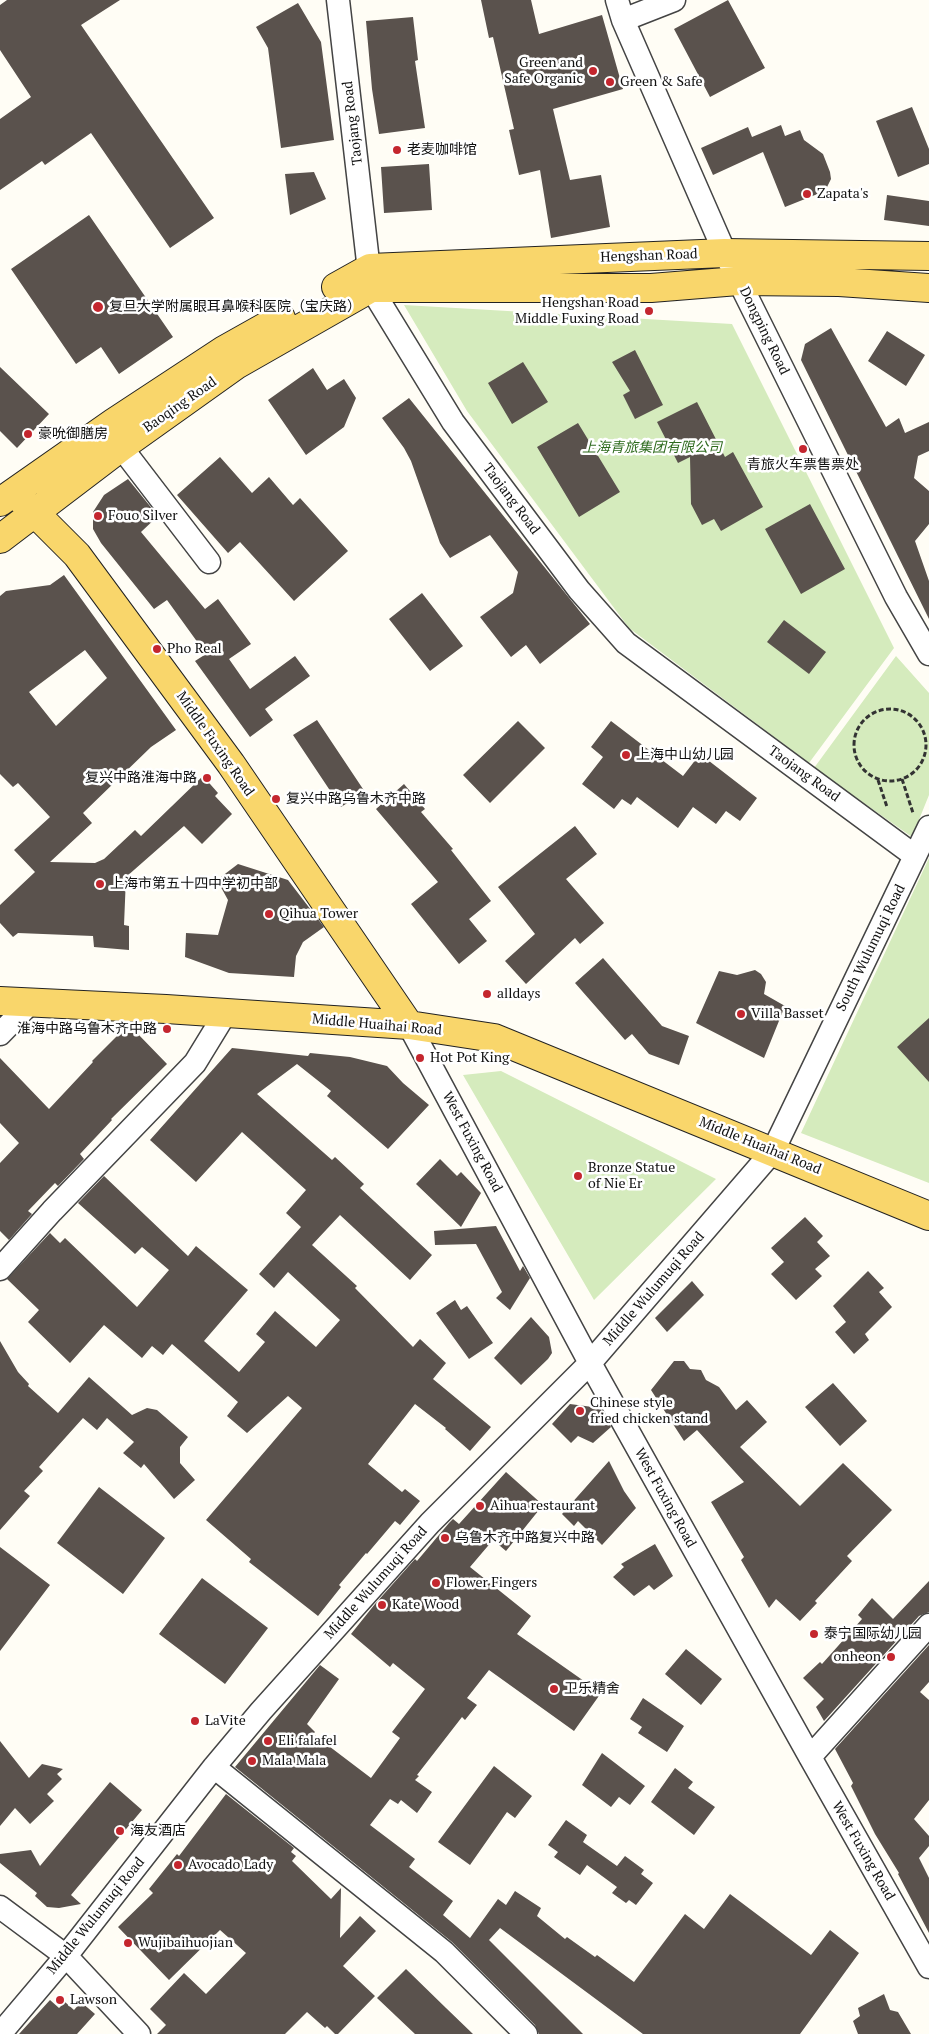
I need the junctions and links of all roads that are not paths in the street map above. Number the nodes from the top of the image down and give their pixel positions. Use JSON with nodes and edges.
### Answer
{"nodes":[{"id":1,"x":338,"y":0,"type":"edge"},
{"id":2,"x":674,"y":0,"type":"edge"},
{"id":3,"x":620,"y":10,"type":"edge"},
{"id":4,"x":725,"y":253,"type":"junction"},
{"id":5,"x":929,"y":256,"type":"edge"},
{"id":6,"x":370,"y":278,"type":"junction"},
{"id":7,"x":738,"y":281,"type":"junction"},
{"id":8,"x":929,"y":288,"type":"edge"},
{"id":9,"x":121,"y":447,"type":"junction"},
{"id":10,"x":4,"y":491,"type":"edge"},
{"id":11,"x":34,"y":513,"type":"junction"},
{"id":12,"x":0,"y":539,"type":"edge"},
{"id":13,"x":209,"y":562,"type":"dead end"},
{"id":14,"x":929,"y":654,"type":"edge"},
{"id":15,"x":929,"y":827,"type":"edge"},
{"id":16,"x":915,"y":856,"type":"junction"},
{"id":17,"x":0,"y":1000,"type":"edge"},
{"id":18,"x":31,"y":1002,"type":"junction"},
{"id":19,"x":225,"y":1014,"type":"junction"},
{"id":20,"x":410,"y":1025,"type":"junction"},
{"id":21,"x":0,"y":1034,"type":"edge"},
{"id":22,"x":773,"y":1151,"type":"junction"},
{"id":23,"x":929,"y":1216,"type":"edge"},
{"id":24,"x":0,"y":1269,"type":"edge"},
{"id":25,"x":590,"y":1363,"type":"junction"},
{"id":26,"x":929,"y":1625,"type":"edge"},
{"id":27,"x":810,"y":1757,"type":"junction"},
{"id":28,"x":214,"y":1767,"type":"junction"},
{"id":29,"x":0,"y":1906,"type":"edge"},
{"id":30,"x":66,"y":1956,"type":"junction"},
{"id":31,"x":929,"y":1967,"type":"edge"},
{"id":32,"x":0,"y":2034,"type":"edge"},
{"id":33,"x":139,"y":2034,"type":"edge"},
{"id":34,"x":526,"y":2034,"type":"edge"}],
"edges":[{"from":1,"to":6,"type":"street","name":"Taojang Road"},
{"from":2,"to":3,"type":"street"},
{"from":3,"to":4,"type":"street","name":"Dongping Road"},
{"from":4,"to":5,"type":"main road","name":"Hengshan Road"},
{"from":4,"to":6,"type":"main road","name":"Hengshan Road"},
{"from":4,"to":7,"type":"street","name":"Dongping Road"},
{"from":6,"to":7,"type":"main road"},
{"from":6,"to":9,"type":"main road","name":"Baoqing Road"},
{"from":6,"to":10,"type":"main road","name":"Baoqing Road"},
{"from":6,"to":16,"type":"street","name":"Taojang Road"},
{"from":7,"to":8,"type":"main road"},
{"from":7,"to":14,"type":"street","name":"Dongping Road"},
{"from":9,"to":11,"type":"main road","name":"Baoqing Road"},
{"from":9,"to":13,"type":"street"},
{"from":10,"to":11,"type":"main road","name":"Middle Fuxing Road"},
{"from":11,"to":12,"type":"main road","name":"Baoqing Road"},
{"from":11,"to":20,"type":"main road","name":"Middle Fuxing Road"},
{"from":15,"to":16,"type":"street","name":"South Wulumuqi Road"},
{"from":16,"to":22,"type":"street","name":"South Wulumuqi Road"},
{"from":17,"to":18,"type":"main road","name":"Middle Huaihai Road"},
{"from":18,"to":19,"type":"main road","name":"Middle Huaihai Road"},
{"from":18,"to":21,"type":"street"},
{"from":19,"to":20,"type":"main road","name":"Middle Huaihai Road"},
{"from":19,"to":24,"type":"street"},
{"from":20,"to":22,"type":"main road","name":"Middle Huaihai Road"},
{"from":20,"to":25,"type":"street","name":"West Fuxing Road"},
{"from":22,"to":23,"type":"main road","name":"Middle Huaihai Road"},
{"from":22,"to":25,"type":"street","name":"Middle Wulumuqi Road"},
{"from":25,"to":27,"type":"street","name":"West Fuxing Road"},
{"from":25,"to":28,"type":"street","name":"Middle Wulumuqi Road"},
{"from":26,"to":27,"type":"street"},
{"from":27,"to":31,"type":"street","name":"West Fuxing Road"},
{"from":28,"to":30,"type":"street","name":"Middle Wulumuqi Road"},
{"from":28,"to":34,"type":"street"},
{"from":29,"to":30,"type":"street"},
{"from":30,"to":32,"type":"street","name":"Middle Wulumuqi Road"},
{"from":30,"to":33,"type":"street"}]}
